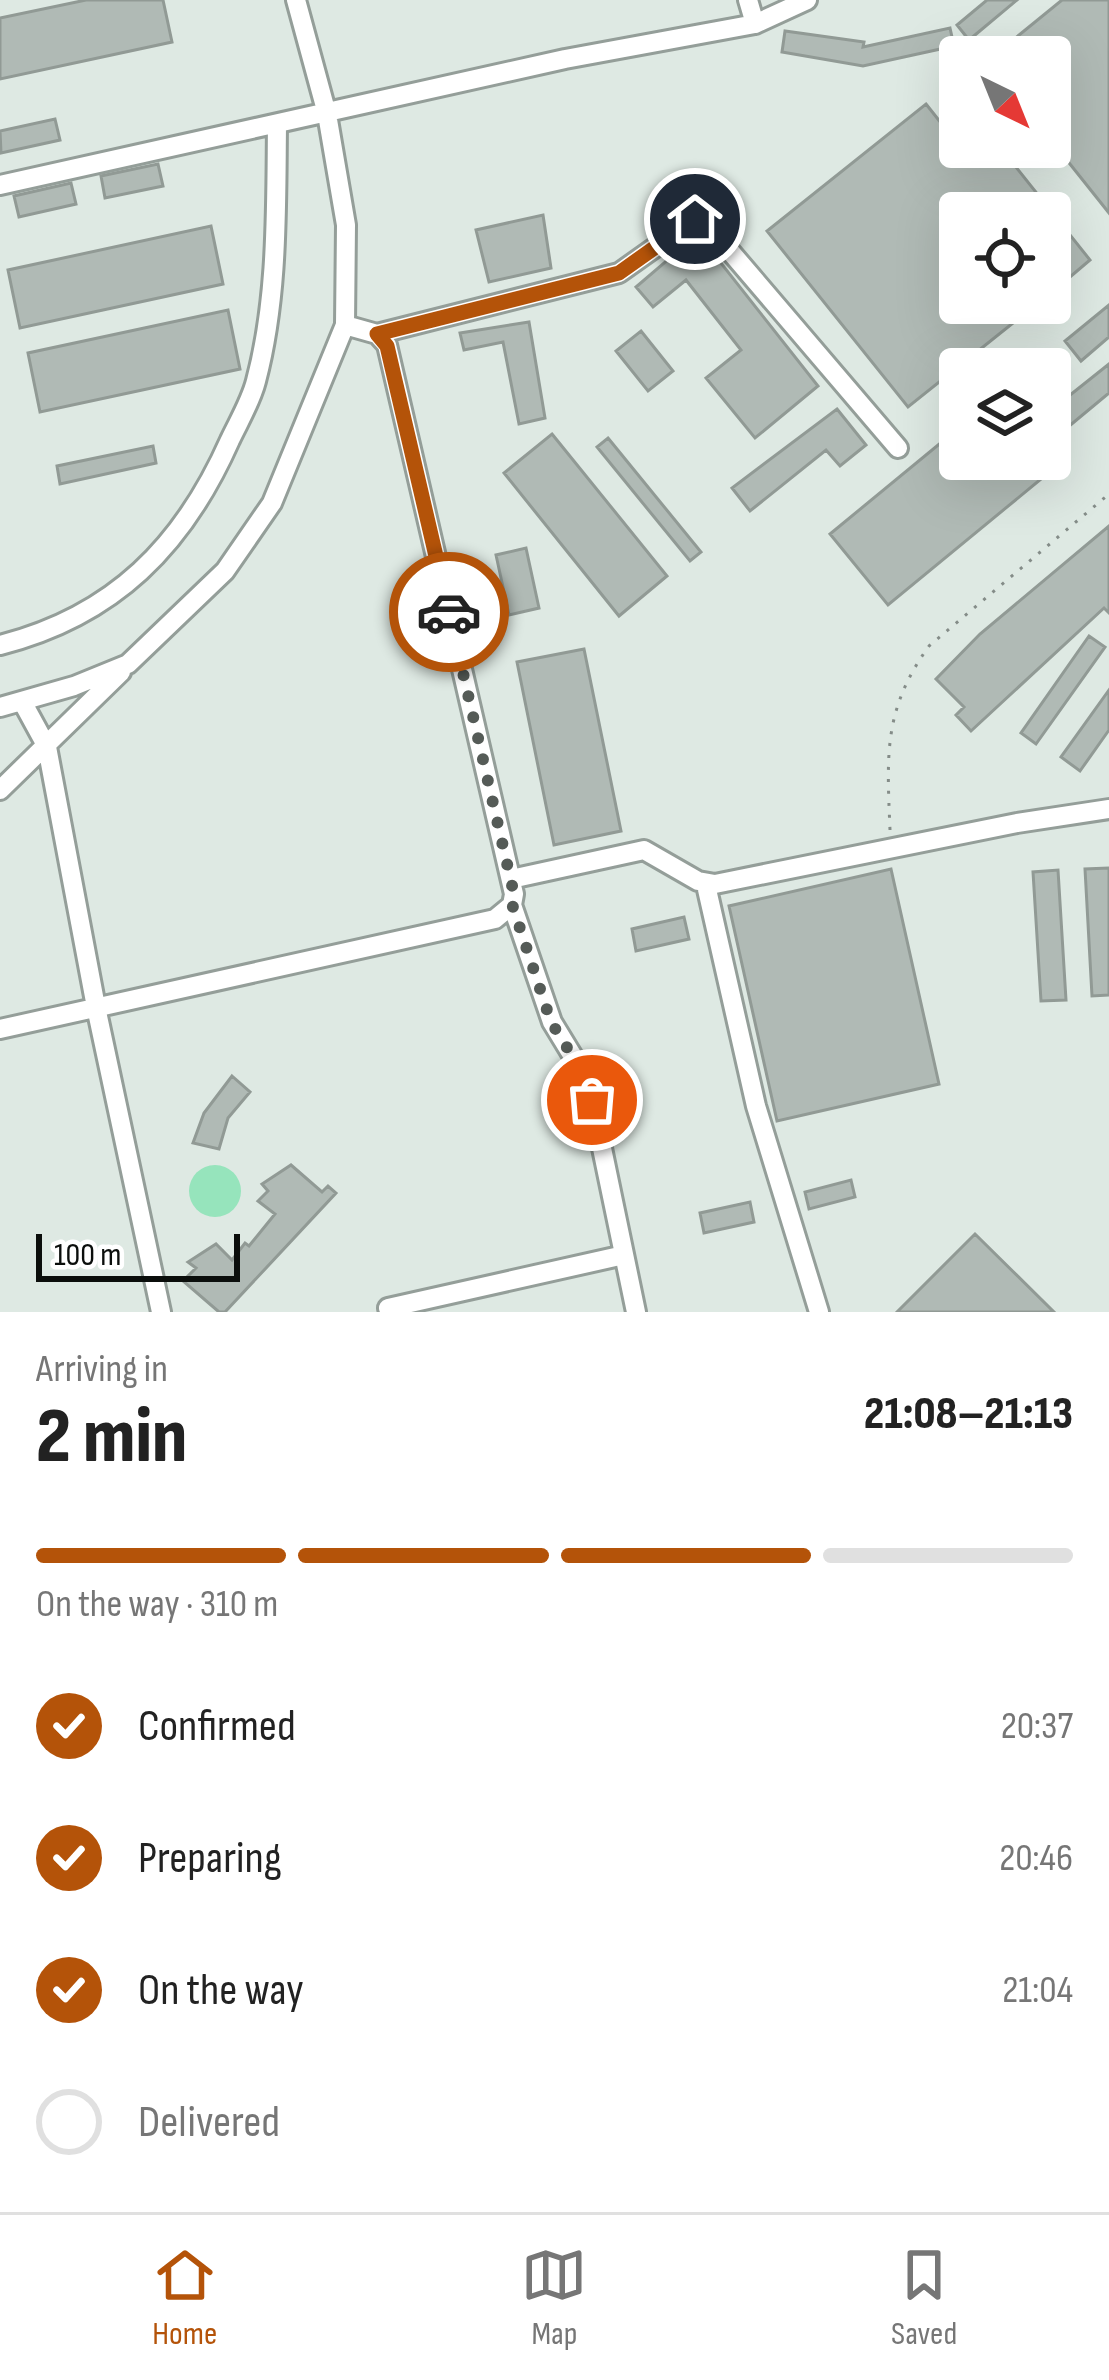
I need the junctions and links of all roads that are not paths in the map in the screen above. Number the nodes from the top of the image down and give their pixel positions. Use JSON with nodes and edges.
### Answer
{"nodes":[{"id":1,"x":296,"y":0,"type":"edge"},
{"id":2,"x":748,"y":0,"type":"edge"},
{"id":3,"x":807,"y":0,"type":"edge"},
{"id":4,"x":755,"y":24,"type":"junction"},
{"id":5,"x":327,"y":114,"type":"junction"},
{"id":6,"x":277,"y":125,"type":"junction"},
{"id":7,"x":0,"y":185,"type":"edge"},
{"id":8,"x":345,"y":325,"type":"junction"},
{"id":9,"x":377,"y":334,"type":"junction"},
{"id":10,"x":898,"y":448,"type":"dead end"},
{"id":11,"x":0,"y":645,"type":"edge"},
{"id":12,"x":128,"y":664,"type":"junction"},
{"id":13,"x":23,"y":703,"type":"junction"},
{"id":14,"x":0,"y":707,"type":"edge"},
{"id":15,"x":47,"y":747,"type":"junction"},
{"id":16,"x":0,"y":790,"type":"edge"},
{"id":17,"x":1109,"y":809,"type":"edge"},
{"id":18,"x":511,"y":879,"type":"junction"},
{"id":19,"x":706,"y":885,"type":"junction"},
{"id":20,"x":512,"y":904,"type":"junction"},
{"id":21,"x":96,"y":1007,"type":"junction"},
{"id":22,"x":0,"y":1029,"type":"edge"},
{"id":23,"x":624,"y":1255,"type":"junction"},
{"id":24,"x":388,"y":1308,"type":"dead end"},
{"id":25,"x":161,"y":1312,"type":"edge"},
{"id":26,"x":636,"y":1312,"type":"edge"},
{"id":27,"x":819,"y":1312,"type":"edge"}],
"edges":[{"from":1,"to":5,"type":"street"},
{"from":2,"to":4,"type":"street"},
{"from":3,"to":4,"type":"street"},
{"from":4,"to":5,"type":"street"},
{"from":5,"to":6,"type":"street"},
{"from":5,"to":8,"type":"street"},
{"from":6,"to":7,"type":"street"},
{"from":6,"to":11,"type":"street"},
{"from":8,"to":9,"type":"street"},
{"from":8,"to":12,"type":"street"},
{"from":9,"to":10,"type":"street"},
{"from":9,"to":18,"type":"street"},
{"from":12,"to":13,"type":"street"},
{"from":12,"to":15,"type":"street"},
{"from":13,"to":14,"type":"street"},
{"from":13,"to":15,"type":"street"},
{"from":15,"to":16,"type":"street"},
{"from":15,"to":21,"type":"street"},
{"from":17,"to":19,"type":"street"},
{"from":18,"to":19,"type":"street"},
{"from":18,"to":20,"type":"street"},
{"from":19,"to":27,"type":"street"},
{"from":20,"to":21,"type":"street"},
{"from":20,"to":23,"type":"street"},
{"from":21,"to":22,"type":"street"},
{"from":21,"to":25,"type":"street"},
{"from":23,"to":24,"type":"street"},
{"from":23,"to":26,"type":"street"}]}
